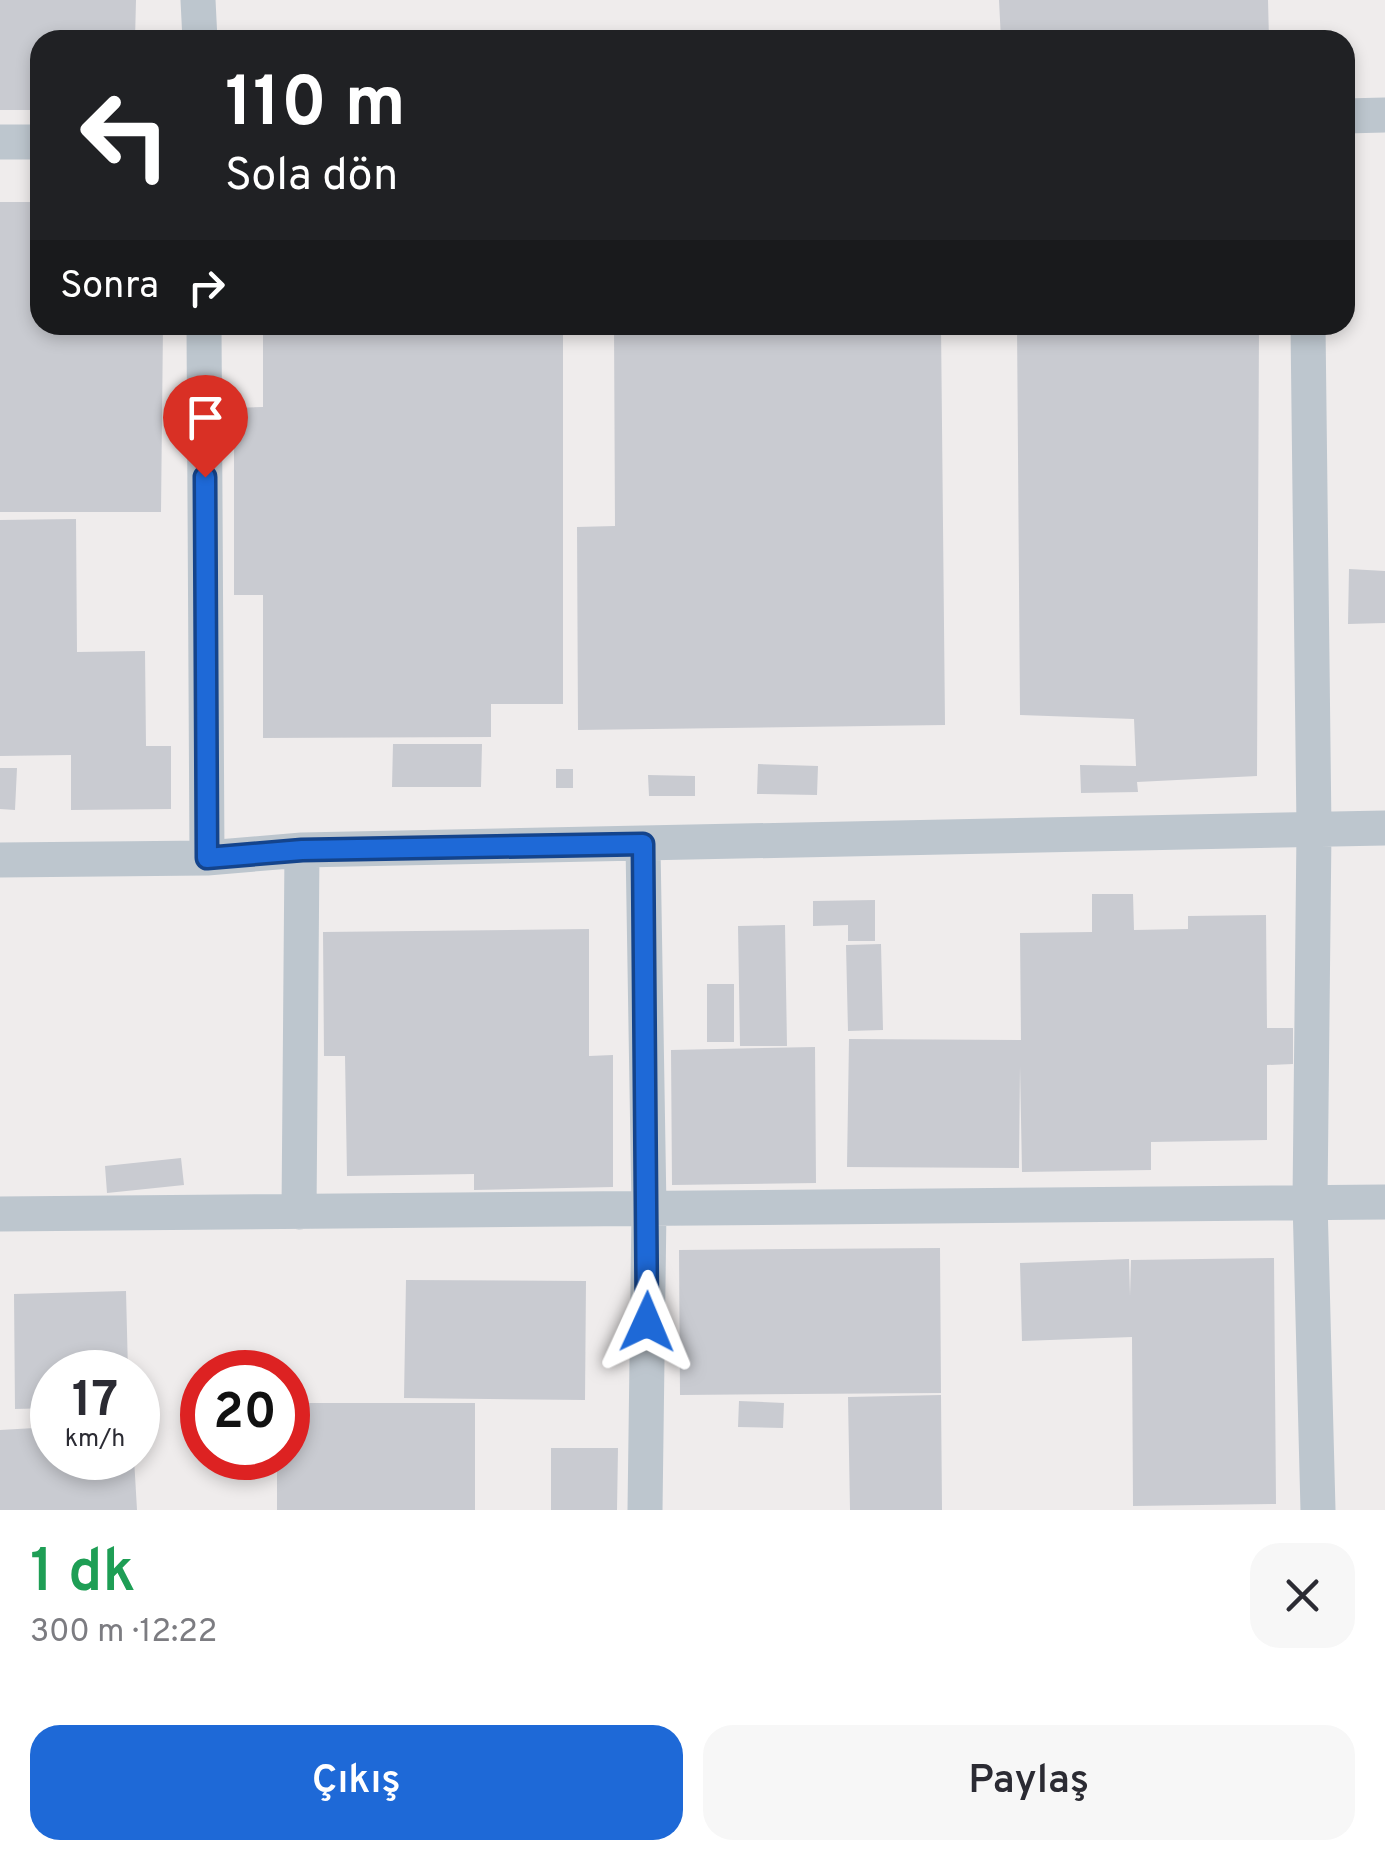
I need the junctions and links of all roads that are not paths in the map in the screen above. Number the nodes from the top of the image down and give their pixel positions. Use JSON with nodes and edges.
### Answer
{"nodes":[{"id":1,"x":198,"y":0,"type":"edge"},
{"id":2,"x":200,"y":30,"type":"edge"},
{"id":3,"x":1385,"y":114,"type":"edge"},
{"id":4,"x":1355,"y":116,"type":"edge"},
{"id":5,"x":0,"y":142,"type":"edge"},
{"id":6,"x":30,"y":142,"type":"edge"},
{"id":7,"x":204,"y":335,"type":"edge"},
{"id":8,"x":1308,"y":335,"type":"edge"},
{"id":9,"x":1385,"y":828,"type":"edge"},
{"id":10,"x":1314,"y":830,"type":"junction"},
{"id":11,"x":643,"y":844,"type":"junction"},
{"id":12,"x":302,"y":850,"type":"junction"},
{"id":13,"x":207,"y":858,"type":"junction"},
{"id":14,"x":0,"y":860,"type":"edge"},
{"id":15,"x":1310,"y":1201,"type":"junction"},
{"id":16,"x":1385,"y":1202,"type":"edge"},
{"id":17,"x":648,"y":1209,"type":"junction"},
{"id":18,"x":299,"y":1212,"type":"junction"},
{"id":19,"x":0,"y":1214,"type":"edge"},
{"id":20,"x":646,"y":1510,"type":"edge"},
{"id":21,"x":1318,"y":1510,"type":"edge"}],
"edges":[{"from":1,"to":2,"type":"street"},
{"from":3,"to":4,"type":"street"},
{"from":5,"to":6,"type":"street"},
{"from":7,"to":13,"type":"street"},
{"from":8,"to":10,"type":"street"},
{"from":9,"to":10,"type":"street"},
{"from":10,"to":11,"type":"street"},
{"from":10,"to":15,"type":"street"},
{"from":11,"to":12,"type":"street"},
{"from":11,"to":17,"type":"street"},
{"from":12,"to":13,"type":"street"},
{"from":12,"to":18,"type":"street"},
{"from":13,"to":14,"type":"street"},
{"from":15,"to":16,"type":"street"},
{"from":15,"to":17,"type":"street"},
{"from":15,"to":21,"type":"street"},
{"from":17,"to":18,"type":"street"},
{"from":17,"to":20,"type":"street"},
{"from":18,"to":19,"type":"street"}]}
